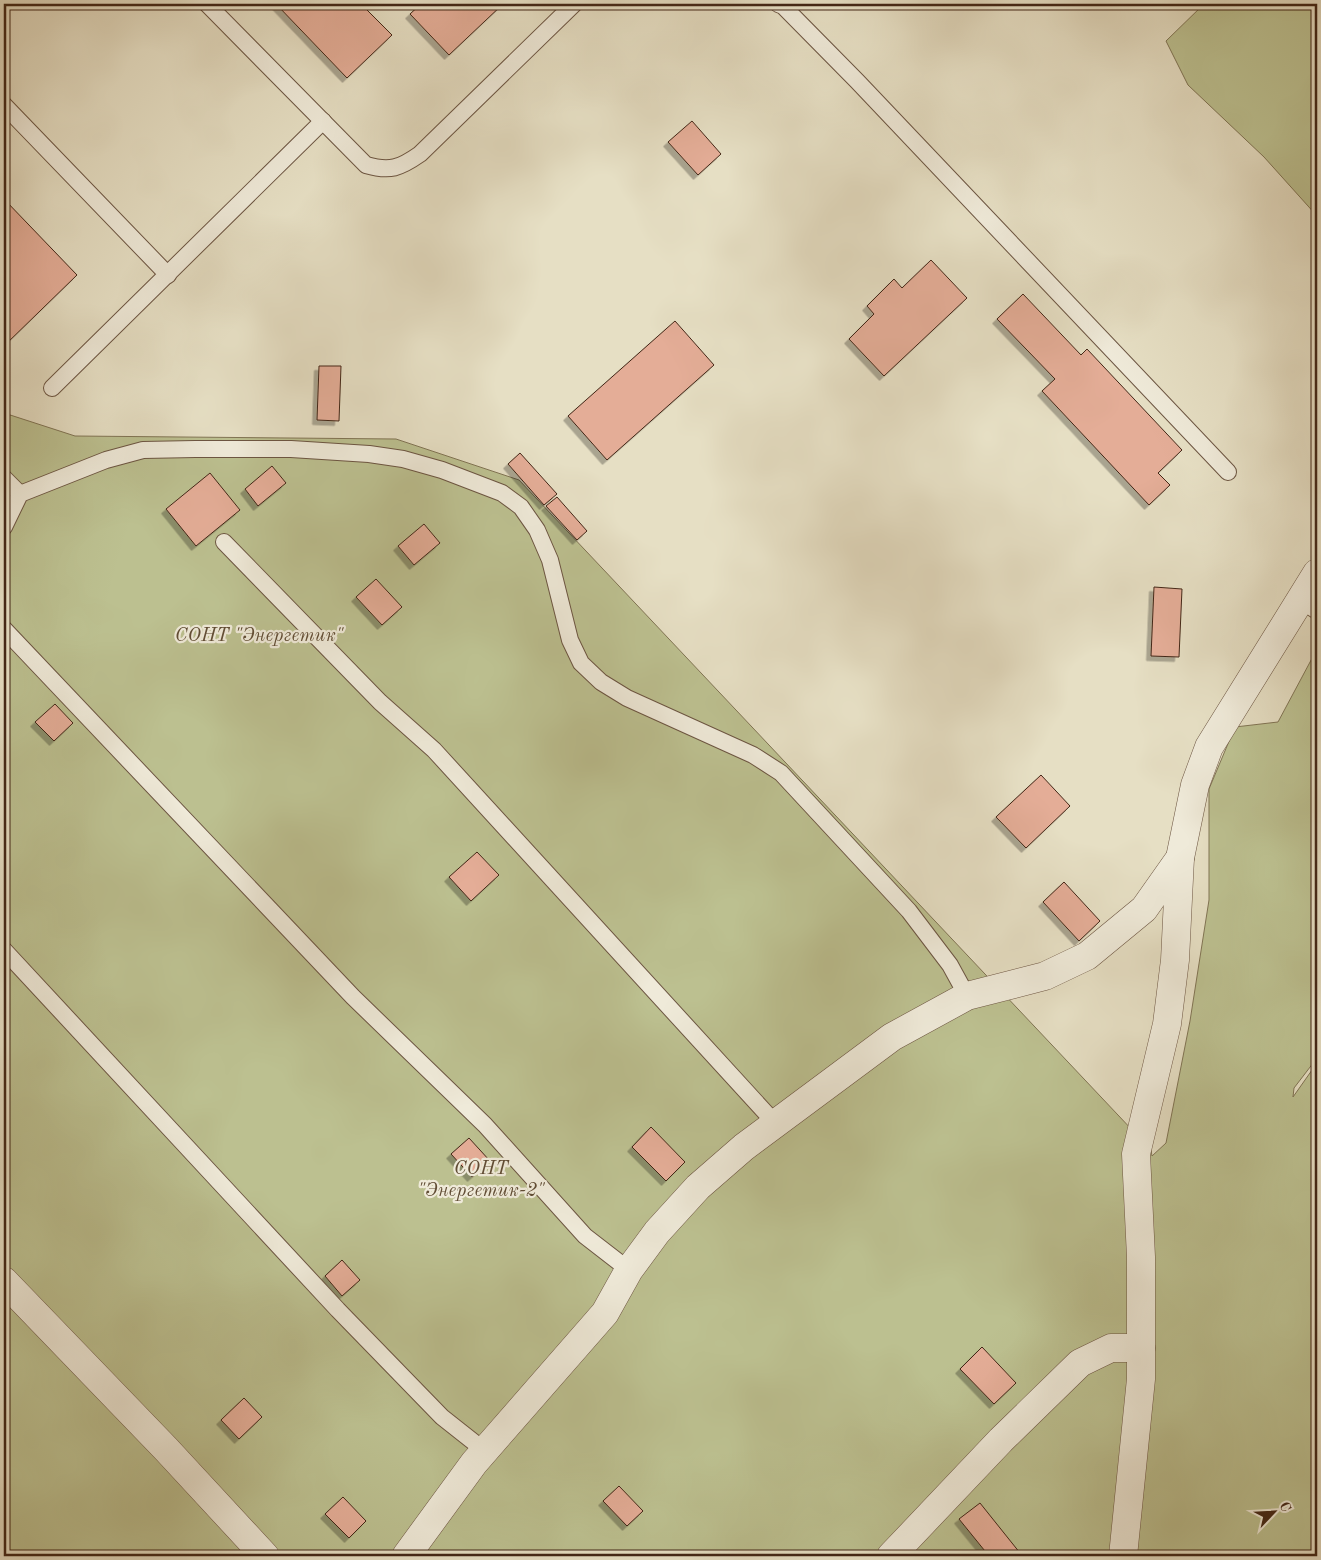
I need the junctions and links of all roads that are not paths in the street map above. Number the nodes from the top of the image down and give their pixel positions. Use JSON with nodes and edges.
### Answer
{"nodes":[{"id":1,"x":207,"y":4,"type":"edge"},
{"id":2,"x":574,"y":4,"type":"edge"},
{"id":3,"x":778,"y":4,"type":"edge"},
{"id":4,"x":4,"y":105,"type":"edge"},
{"id":5,"x":323,"y":121,"type":"junction"},
{"id":6,"x":168,"y":275,"type":"junction"},
{"id":7,"x":52,"y":388,"type":"dead end"},
{"id":8,"x":1228,"y":472,"type":"dead end"},
{"id":9,"x":4,"y":478,"type":"edge"},
{"id":10,"x":20,"y":494,"type":"junction"},
{"id":11,"x":4,"y":527,"type":"edge"},
{"id":12,"x":224,"y":542,"type":"dead end"},
{"id":13,"x":1317,"y":572,"type":"edge"},
{"id":14,"x":1309,"y":606,"type":"edge"},
{"id":15,"x":4,"y":629,"type":"edge"},
{"id":16,"x":1180,"y":858,"type":"junction"},
{"id":17,"x":4,"y":950,"type":"edge"},
{"id":18,"x":967,"y":996,"type":"junction"},
{"id":19,"x":776,"y":1124,"type":"junction"},
{"id":20,"x":629,"y":1270,"type":"junction"},
{"id":21,"x":4,"y":1281,"type":"edge"},
{"id":22,"x":1141,"y":1348,"type":"junction"},
{"id":23,"x":485,"y":1451,"type":"junction"},
{"id":24,"x":265,"y":1556,"type":"edge"},
{"id":25,"x":406,"y":1556,"type":"edge"},
{"id":26,"x":891,"y":1556,"type":"edge"},
{"id":27,"x":1123,"y":1556,"type":"edge"}],
"edges":[{"from":1,"to":5,"type":"lane"},
{"from":2,"to":5,"type":"lane"},
{"from":3,"to":8,"type":"lane"},
{"from":4,"to":6,"type":"lane"},
{"from":5,"to":6,"type":"lane"},
{"from":6,"to":7,"type":"lane"},
{"from":9,"to":10,"type":"lane"},
{"from":10,"to":11,"type":"lane"},
{"from":10,"to":18,"type":"lane"},
{"from":12,"to":19,"type":"lane"},
{"from":13,"to":14,"type":"street"},
{"from":14,"to":16,"type":"street"},
{"from":15,"to":20,"type":"lane"},
{"from":16,"to":18,"type":"street"},
{"from":16,"to":22,"type":"street"},
{"from":17,"to":23,"type":"lane"},
{"from":18,"to":19,"type":"street"},
{"from":19,"to":20,"type":"street"},
{"from":20,"to":23,"type":"street"},
{"from":21,"to":24,"type":"street"},
{"from":22,"to":26,"type":"street"},
{"from":22,"to":27,"type":"street"},
{"from":23,"to":25,"type":"street"}]}
